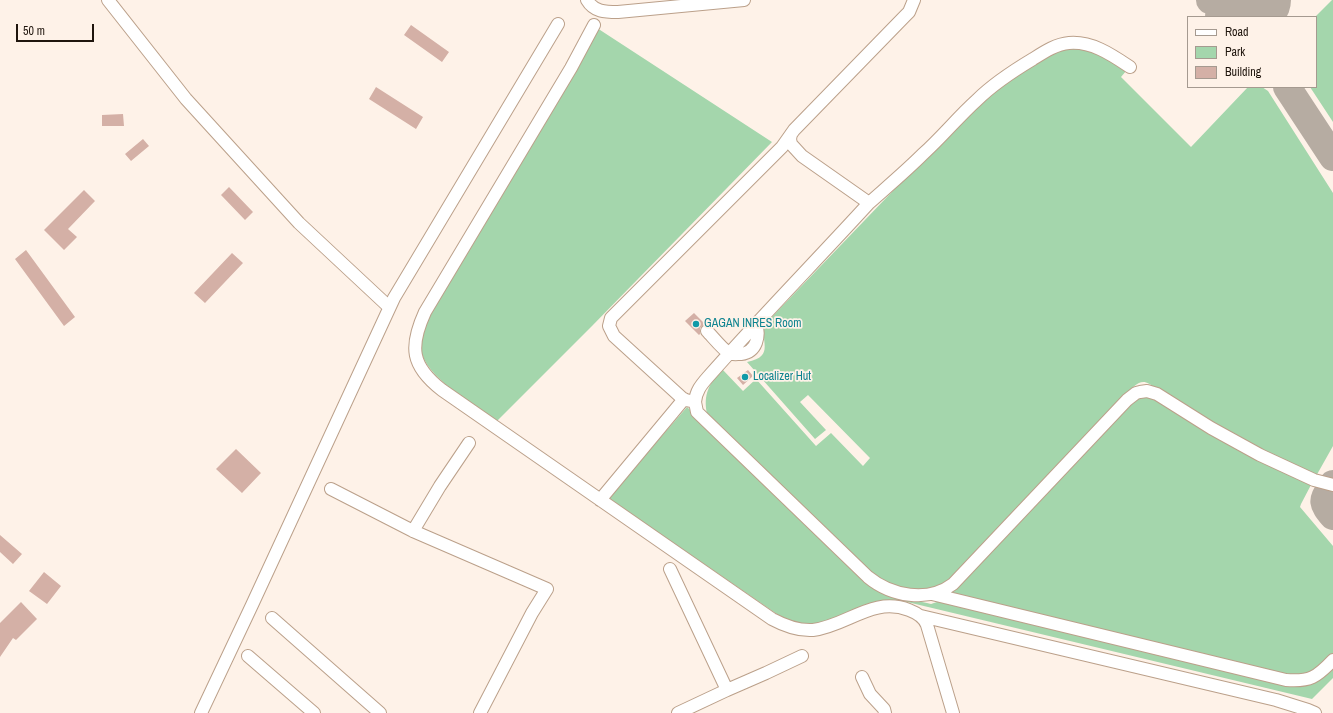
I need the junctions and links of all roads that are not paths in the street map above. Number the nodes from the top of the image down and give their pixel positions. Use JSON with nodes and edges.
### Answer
{"nodes":[{"id":1,"x":108,"y":0,"type":"edge"},
{"id":2,"x":587,"y":0,"type":"edge"},
{"id":3,"x":744,"y":0,"type":"edge"},
{"id":4,"x":914,"y":0,"type":"edge"},
{"id":5,"x":558,"y":24,"type":"dead end"},
{"id":6,"x":594,"y":26,"type":"dead end"},
{"id":7,"x":1130,"y":67,"type":"dead end"},
{"id":8,"x":791,"y":134,"type":"junction"},
{"id":9,"x":869,"y":203,"type":"junction"},
{"id":10,"x":389,"y":307,"type":"junction"},
{"id":11,"x":707,"y":330,"type":"dead end"},
{"id":12,"x":729,"y":353,"type":"junction"},
{"id":13,"x":690,"y":401,"type":"junction"},
{"id":14,"x":469,"y":443,"type":"dead end"},
{"id":15,"x":1333,"y":486,"type":"edge"},
{"id":16,"x":332,"y":489,"type":"dead end"},
{"id":17,"x":600,"y":500,"type":"junction"},
{"id":18,"x":413,"y":531,"type":"junction"},
{"id":19,"x":670,"y":569,"type":"dead end"},
{"id":20,"x":932,"y":594,"type":"junction"},
{"id":21,"x":921,"y":616,"type":"junction"},
{"id":22,"x":272,"y":618,"type":"dead end"},
{"id":23,"x":248,"y":656,"type":"dead end"},
{"id":24,"x":802,"y":656,"type":"dead end"},
{"id":25,"x":1333,"y":660,"type":"edge"},
{"id":26,"x":862,"y":677,"type":"dead end"},
{"id":27,"x":727,"y":690,"type":"junction"},
{"id":28,"x":201,"y":713,"type":"edge"},
{"id":29,"x":314,"y":713,"type":"edge"},
{"id":30,"x":380,"y":713,"type":"edge"},
{"id":31,"x":480,"y":713,"type":"edge"},
{"id":32,"x":678,"y":713,"type":"edge"},
{"id":33,"x":885,"y":713,"type":"edge"},
{"id":34,"x":953,"y":713,"type":"edge"},
{"id":35,"x":1315,"y":713,"type":"edge"}],
"edges":[{"from":1,"to":10,"type":"street"},
{"from":2,"to":3,"type":"street"},
{"from":4,"to":8,"type":"street"},
{"from":5,"to":10,"type":"street"},
{"from":6,"to":17,"type":"street"},
{"from":7,"to":9,"type":"street"},
{"from":8,"to":9,"type":"street"},
{"from":8,"to":13,"type":"street"},
{"from":9,"to":12,"type":"street"},
{"from":10,"to":28,"type":"street"},
{"from":11,"to":12,"type":"street"},
{"from":12,"to":13,"type":"street"},
{"from":13,"to":17,"type":"street"},
{"from":13,"to":20,"type":"street"},
{"from":14,"to":18,"type":"street"},
{"from":15,"to":20,"type":"street"},
{"from":16,"to":18,"type":"street"},
{"from":17,"to":21,"type":"street"},
{"from":18,"to":31,"type":"street"},
{"from":19,"to":27,"type":"street"},
{"from":20,"to":25,"type":"street"},
{"from":21,"to":34,"type":"street"},
{"from":21,"to":35,"type":"street"},
{"from":22,"to":30,"type":"street"},
{"from":23,"to":29,"type":"street"},
{"from":24,"to":27,"type":"street"},
{"from":26,"to":33,"type":"street"},
{"from":27,"to":32,"type":"street"}]}
